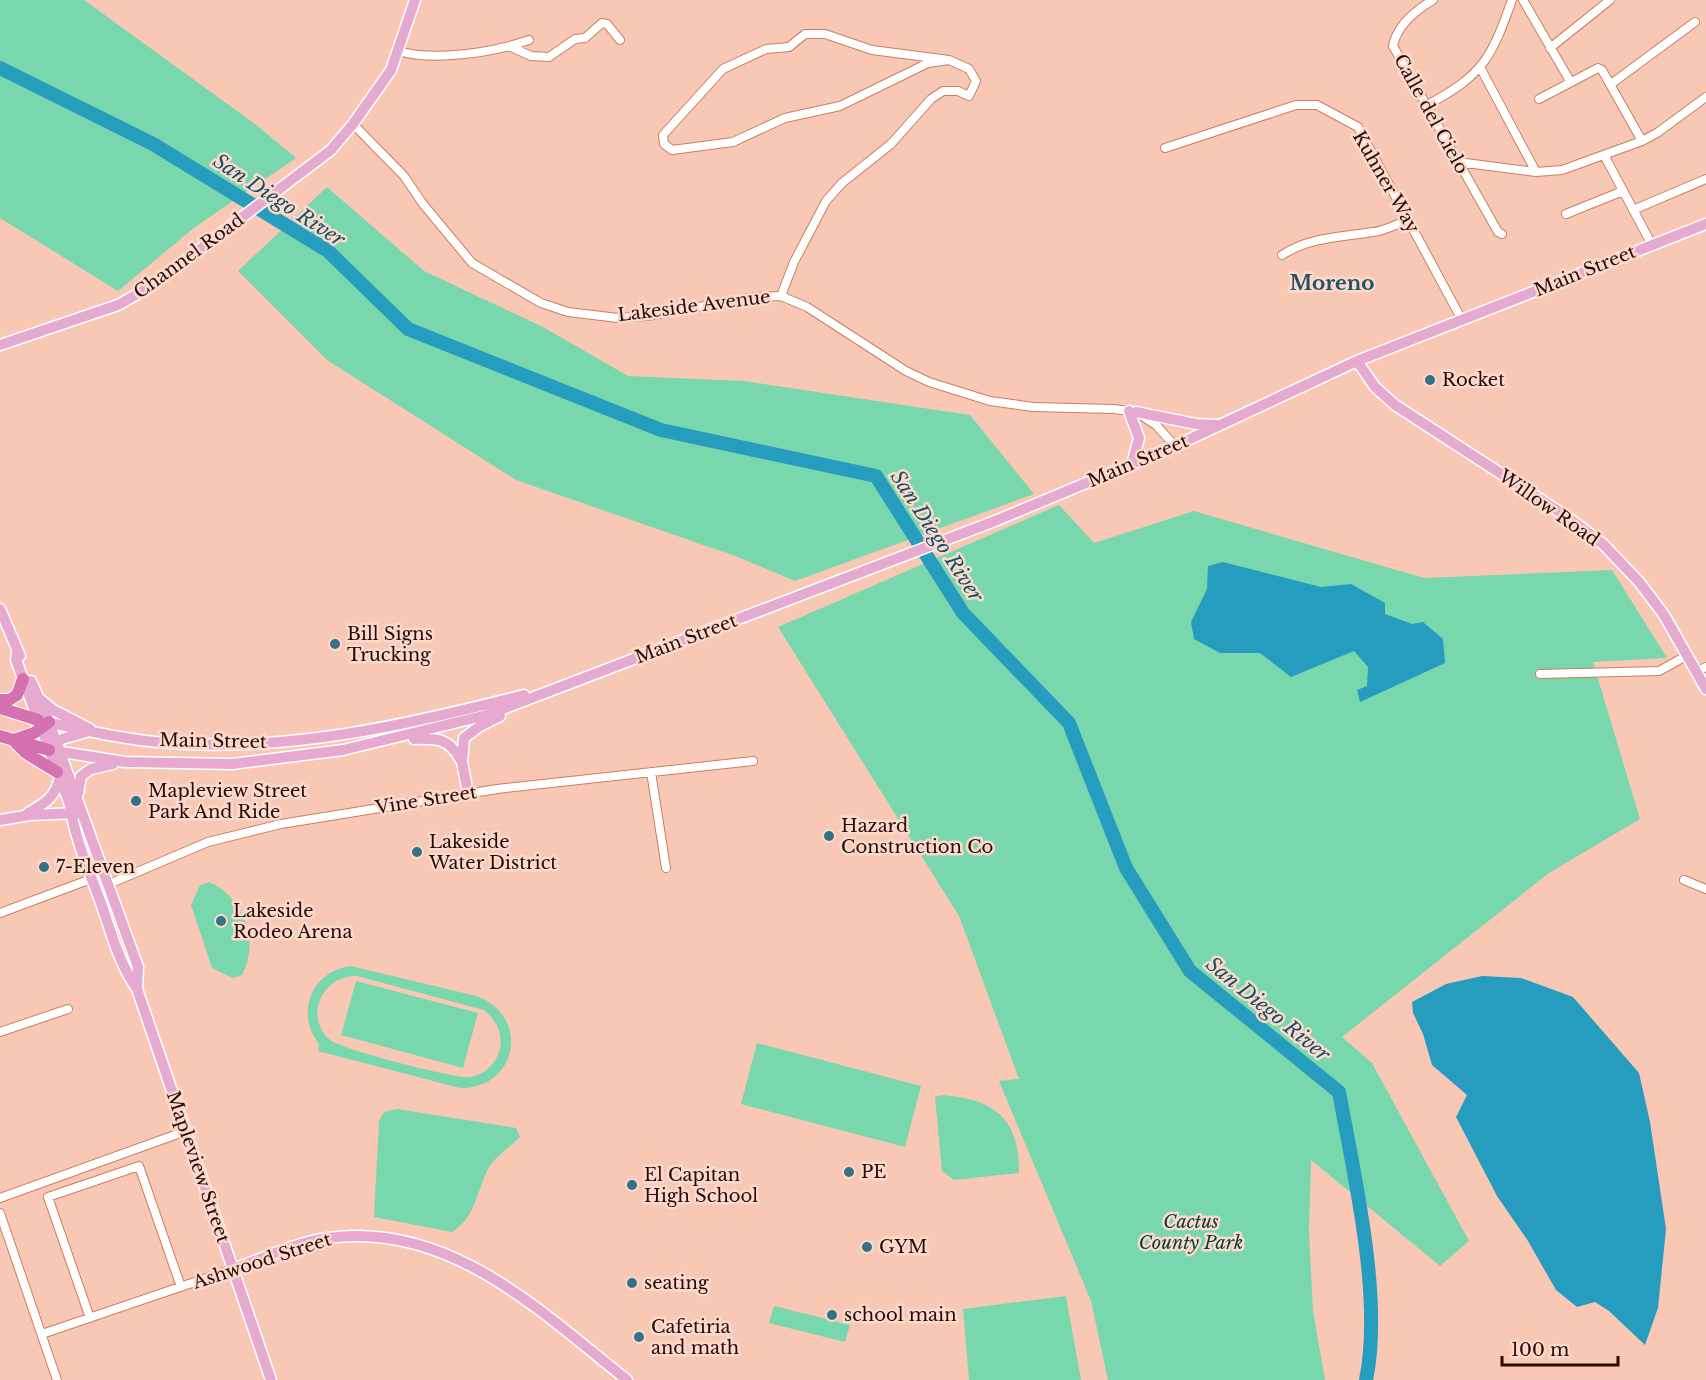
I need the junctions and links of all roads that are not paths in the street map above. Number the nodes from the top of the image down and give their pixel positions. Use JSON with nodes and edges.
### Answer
{"nodes":[{"id":1,"x":415,"y":0,"type":"edge"},
{"id":2,"x":1433,"y":0,"type":"edge"},
{"id":3,"x":1512,"y":0,"type":"edge"},
{"id":4,"x":1523,"y":0,"type":"edge"},
{"id":5,"x":1610,"y":0,"type":"edge"},
{"id":6,"x":1695,"y":22,"type":"dead end"},
{"id":7,"x":529,"y":40,"type":"dead end"},
{"id":8,"x":620,"y":40,"type":"dead end"},
{"id":9,"x":511,"y":47,"type":"junction"},
{"id":10,"x":1550,"y":48,"type":"junction"},
{"id":11,"x":399,"y":51,"type":"junction"},
{"id":12,"x":949,"y":60,"type":"junction"},
{"id":13,"x":1481,"y":69,"type":"junction"},
{"id":14,"x":1569,"y":81,"type":"junction"},
{"id":15,"x":1611,"y":84,"type":"junction"},
{"id":16,"x":1706,"y":96,"type":"edge"},
{"id":17,"x":1539,"y":99,"type":"dead end"},
{"id":18,"x":1426,"y":105,"type":"junction"},
{"id":19,"x":353,"y":124,"type":"junction"},
{"id":20,"x":1642,"y":141,"type":"junction"},
{"id":21,"x":1165,"y":148,"type":"dead end"},
{"id":22,"x":1604,"y":156,"type":"junction"},
{"id":23,"x":1458,"y":162,"type":"junction"},
{"id":24,"x":1536,"y":172,"type":"junction"},
{"id":25,"x":1706,"y":179,"type":"edge"},
{"id":26,"x":1623,"y":191,"type":"junction"},
{"id":27,"x":1633,"y":210,"type":"junction"},
{"id":28,"x":1566,"y":214,"type":"dead end"},
{"id":29,"x":1408,"y":220,"type":"junction"},
{"id":30,"x":1706,"y":224,"type":"edge"},
{"id":31,"x":1502,"y":234,"type":"dead end"},
{"id":32,"x":1652,"y":245,"type":"junction"},
{"id":33,"x":1282,"y":255,"type":"dead end"},
{"id":34,"x":781,"y":296,"type":"junction"},
{"id":35,"x":1462,"y":320,"type":"junction"},
{"id":36,"x":0,"y":345,"type":"edge"},
{"id":37,"x":1357,"y":361,"type":"junction"},
{"id":38,"x":1133,"y":412,"type":"junction"},
{"id":39,"x":1219,"y":425,"type":"junction"},
{"id":40,"x":1174,"y":446,"type":"junction"},
{"id":41,"x":1132,"y":464,"type":"junction"},
{"id":42,"x":0,"y":609,"type":"edge"},
{"id":43,"x":17,"y":652,"type":"junction"},
{"id":44,"x":1688,"y":655,"type":"junction"},
{"id":45,"x":1701,"y":669,"type":"edge"},
{"id":46,"x":1540,"y":674,"type":"dead end"},
{"id":47,"x":23,"y":679,"type":"junction"},
{"id":48,"x":564,"y":685,"type":"junction"},
{"id":49,"x":1706,"y":689,"type":"edge"},
{"id":50,"x":37,"y":696,"type":"junction"},
{"id":51,"x":0,"y":700,"type":"edge"},
{"id":52,"x":0,"y":708,"type":"edge"},
{"id":53,"x":43,"y":724,"type":"junction"},
{"id":54,"x":92,"y":732,"type":"junction"},
{"id":55,"x":0,"y":736,"type":"edge"},
{"id":56,"x":13,"y":740,"type":"junction"},
{"id":57,"x":392,"y":740,"type":"junction"},
{"id":58,"x":55,"y":748,"type":"junction"},
{"id":59,"x":753,"y":761,"type":"dead end"},
{"id":60,"x":125,"y":762,"type":"junction"},
{"id":61,"x":462,"y":762,"type":"junction"},
{"id":62,"x":651,"y":771,"type":"junction"},
{"id":63,"x":59,"y":775,"type":"junction"},
{"id":64,"x":468,"y":793,"type":"junction"},
{"id":65,"x":78,"y":802,"type":"junction"},
{"id":66,"x":71,"y":813,"type":"junction"},
{"id":67,"x":83,"y":813,"type":"junction"},
{"id":68,"x":22,"y":816,"type":"junction"},
{"id":69,"x":0,"y":820,"type":"edge"},
{"id":70,"x":666,"y":868,"type":"dead end"},
{"id":71,"x":91,"y":879,"type":"junction"},
{"id":72,"x":1684,"y":880,"type":"dead end"},
{"id":73,"x":109,"y":884,"type":"junction"},
{"id":74,"x":1706,"y":889,"type":"edge"},
{"id":75,"x":0,"y":913,"type":"edge"},
{"id":76,"x":137,"y":989,"type":"junction"},
{"id":77,"x":68,"y":1010,"type":"dead end"},
{"id":78,"x":0,"y":1032,"type":"edge"},
{"id":79,"x":186,"y":1131,"type":"junction"},
{"id":80,"x":0,"y":1198,"type":"edge"},
{"id":81,"x":0,"y":1214,"type":"edge"},
{"id":82,"x":233,"y":1269,"type":"junction"},
{"id":83,"x":181,"y":1287,"type":"junction"},
{"id":84,"x":90,"y":1318,"type":"junction"},
{"id":85,"x":42,"y":1334,"type":"junction"},
{"id":86,"x":57,"y":1380,"type":"edge"},
{"id":87,"x":271,"y":1380,"type":"edge"},
{"id":88,"x":627,"y":1380,"type":"edge"}],
"edges":[{"from":1,"to":11,"type":"main road"},
{"from":2,"to":18,"type":"street","name":"Calle del Cielo"},
{"from":3,"to":13,"type":"street"},
{"from":4,"to":10,"type":"street"},
{"from":5,"to":10,"type":"street"},
{"from":6,"to":15,"type":"street"},
{"from":7,"to":9,"type":"street"},
{"from":8,"to":9,"type":"street"},
{"from":9,"to":11,"type":"street"},
{"from":10,"to":14,"type":"street"},
{"from":11,"to":19,"type":"main road"},
{"from":12,"to":12,"type":"street"},
{"from":12,"to":34,"type":"street"},
{"from":13,"to":18,"type":"street"},
{"from":13,"to":24,"type":"street"},
{"from":14,"to":15,"type":"street"},
{"from":14,"to":17,"type":"street"},
{"from":15,"to":20,"type":"street"},
{"from":16,"to":20,"type":"street"},
{"from":18,"to":23,"type":"street","name":"Calle del Cielo"},
{"from":19,"to":34,"type":"street","name":"Lakeside Avenue"},
{"from":19,"to":36,"type":"main road","name":"Channel Road"},
{"from":20,"to":22,"type":"street"},
{"from":21,"to":29,"type":"street","name":"Kuhner Way"},
{"from":22,"to":24,"type":"street"},
{"from":22,"to":26,"type":"street"},
{"from":23,"to":24,"type":"street"},
{"from":23,"to":31,"type":"street","name":"Calle del Cielo"},
{"from":25,"to":27,"type":"street"},
{"from":26,"to":27,"type":"street"},
{"from":26,"to":28,"type":"street"},
{"from":27,"to":32,"type":"street"},
{"from":29,"to":33,"type":"street"},
{"from":29,"to":35,"type":"street","name":"Kuhner Way"},
{"from":30,"to":32,"type":"main road","name":"Main Street"},
{"from":32,"to":35,"type":"main road","name":"Main Street"},
{"from":34,"to":38,"type":"street","name":"Lakeside Avenue"},
{"from":35,"to":37,"type":"main road","name":"Main Street"},
{"from":37,"to":39,"type":"main road","name":"Main Street"},
{"from":37,"to":44,"type":"main road","name":"Willow Road"},
{"from":38,"to":39,"type":"main road"},
{"from":38,"to":40,"type":"street"},
{"from":38,"to":41,"type":"main road"},
{"from":39,"to":40,"type":"main road","name":"Main Street"},
{"from":40,"to":41,"type":"main road","name":"Main Street"},
{"from":41,"to":48,"type":"main road","name":"Main Street"},
{"from":42,"to":43,"type":"main road","name":"Mapleview Street"},
{"from":43,"to":47,"type":"main road","name":"Mapleview Street"},
{"from":43,"to":50,"type":"main road","name":"Mapleview Street"},
{"from":44,"to":45,"type":"main road","name":"Willow Road"},
{"from":44,"to":46,"type":"street"},
{"from":45,"to":49,"type":"main road","name":"Willow Road"},
{"from":47,"to":51,"type":"highway"},
{"from":47,"to":53,"type":"main road","name":"Mapleview Street"},
{"from":48,"to":54,"type":"main road","name":"Main Street"},
{"from":48,"to":57,"type":"main road","name":"Main Street"},
{"from":48,"to":61,"type":"main road"},
{"from":50,"to":53,"type":"main road","name":"Mapleview Street"},
{"from":50,"to":54,"type":"main road"},
{"from":52,"to":53,"type":"highway"},
{"from":53,"to":54,"type":"main road","name":"Main Street"},
{"from":53,"to":56,"type":"highway"},
{"from":53,"to":58,"type":"main road","name":"Mapleview Street"},
{"from":54,"to":58,"type":"main road"},
{"from":55,"to":56,"type":"highway"},
{"from":56,"to":58,"type":"highway"},
{"from":56,"to":63,"type":"highway"},
{"from":57,"to":60,"type":"main road","name":"Main Street"},
{"from":57,"to":61,"type":"main road"},
{"from":58,"to":60,"type":"main road","name":"Main Street"},
{"from":58,"to":63,"type":"main road","name":"Mapleview Street"},
{"from":58,"to":65,"type":"main road","name":"Mapleview Street"},
{"from":59,"to":62,"type":"street","name":"Vine Street"},
{"from":60,"to":65,"type":"main road"},
{"from":61,"to":64,"type":"main road"},
{"from":62,"to":64,"type":"street","name":"Vine Street"},
{"from":62,"to":70,"type":"street"},
{"from":63,"to":66,"type":"main road","name":"Mapleview Street"},
{"from":63,"to":68,"type":"main road"},
{"from":64,"to":73,"type":"street","name":"Vine Street"},
{"from":65,"to":67,"type":"main road","name":"Mapleview Street"},
{"from":66,"to":67,"type":"main road"},
{"from":66,"to":68,"type":"main road"},
{"from":66,"to":71,"type":"main road","name":"Mapleview Street"},
{"from":67,"to":73,"type":"main road","name":"Mapleview Street"},
{"from":68,"to":69,"type":"main road"},
{"from":71,"to":75,"type":"street"},
{"from":71,"to":76,"type":"main road","name":"Mapleview Street"},
{"from":72,"to":74,"type":"street"},
{"from":73,"to":76,"type":"main road","name":"Mapleview Street"},
{"from":76,"to":79,"type":"main road","name":"Mapleview Street"},
{"from":77,"to":78,"type":"street"},
{"from":79,"to":80,"type":"street"},
{"from":79,"to":82,"type":"main road","name":"Mapleview Street"},
{"from":81,"to":85,"type":"street"},
{"from":82,"to":83,"type":"street","name":"Ashwood Street"},
{"from":82,"to":87,"type":"main road","name":"Mapleview Street"},
{"from":82,"to":88,"type":"main road","name":"Ashwood Street"},
{"from":83,"to":84,"type":"street","name":"Ashwood Street"},
{"from":83,"to":84,"type":"street"},
{"from":84,"to":85,"type":"street","name":"Ashwood Street"},
{"from":85,"to":86,"type":"street"}]}
